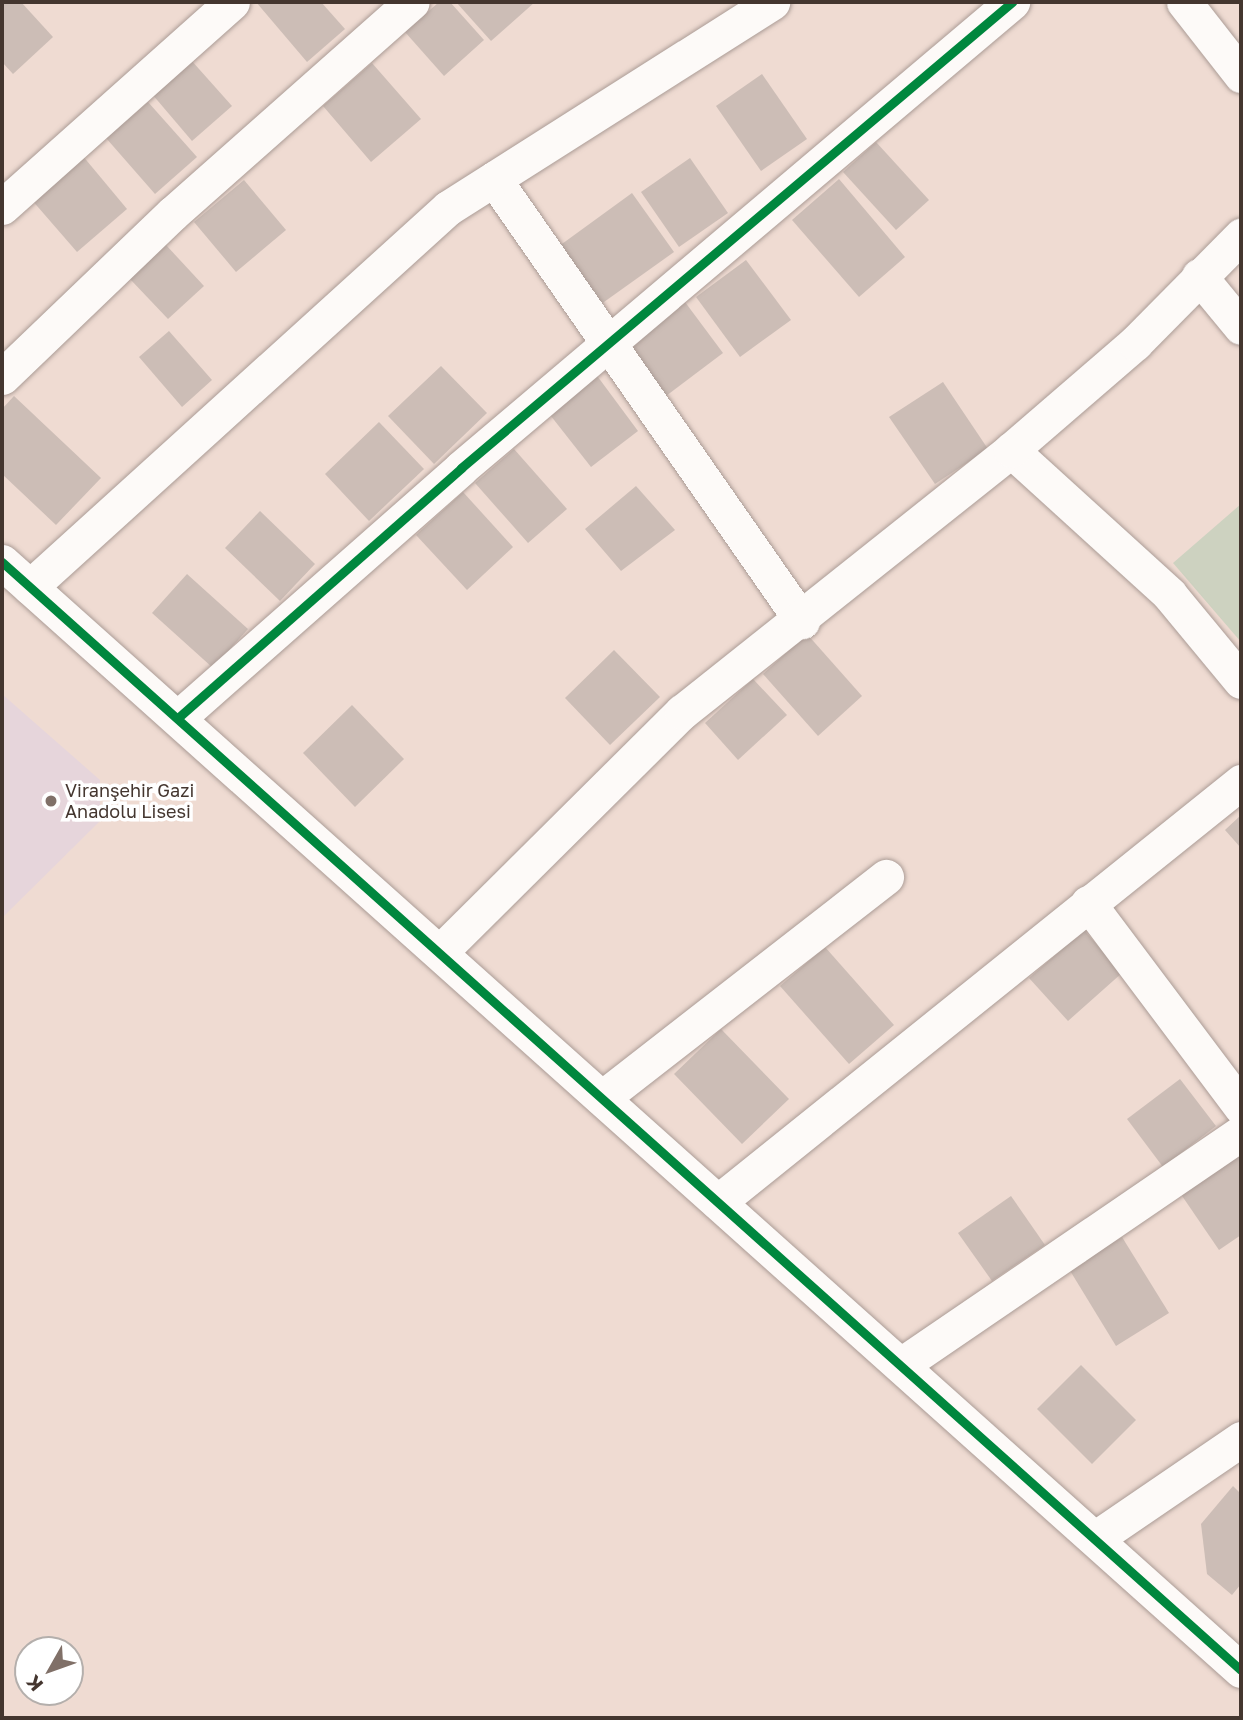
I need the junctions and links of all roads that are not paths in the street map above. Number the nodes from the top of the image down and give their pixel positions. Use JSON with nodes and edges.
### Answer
{"nodes":[{"id":1,"x":232,"y":2,"type":"edge"},
{"id":2,"x":412,"y":2,"type":"edge"},
{"id":3,"x":772,"y":2,"type":"edge"},
{"id":4,"x":1012,"y":2,"type":"edge"},
{"id":5,"x":1184,"y":2,"type":"edge"},
{"id":6,"x":1241,"y":75,"type":"edge"},
{"id":7,"x":494,"y":179,"type":"junction"},
{"id":8,"x":2,"y":207,"type":"edge"},
{"id":9,"x":1241,"y":236,"type":"edge"},
{"id":10,"x":1199,"y":276,"type":"junction"},
{"id":11,"x":1241,"y":327,"type":"edge"},
{"id":12,"x":610,"y":345,"type":"junction"},
{"id":13,"x":2,"y":377,"type":"edge"},
{"id":14,"x":1011,"y":450,"type":"junction"},
{"id":15,"x":2,"y":562,"type":"edge"},
{"id":16,"x":30,"y":587,"type":"junction"},
{"id":17,"x":802,"y":621,"type":"junction"},
{"id":18,"x":1241,"y":681,"type":"edge"},
{"id":19,"x":179,"y":717,"type":"junction"},
{"id":20,"x":1241,"y":782,"type":"edge"},
{"id":21,"x":886,"y":877,"type":"dead end"},
{"id":22,"x":1088,"y":903,"type":"junction"},
{"id":23,"x":439,"y":952,"type":"junction"},
{"id":24,"x":602,"y":1098,"type":"junction"},
{"id":25,"x":1241,"y":1107,"type":"edge"},
{"id":26,"x":1241,"y":1133,"type":"edge"},
{"id":27,"x":718,"y":1202,"type":"junction"},
{"id":28,"x":901,"y":1365,"type":"junction"},
{"id":29,"x":1241,"y":1439,"type":"edge"},
{"id":30,"x":1096,"y":1538,"type":"junction"},
{"id":31,"x":1241,"y":1670,"type":"edge"}],
"edges":[{"from":1,"to":8,"type":"street"},
{"from":2,"to":13,"type":"street"},
{"from":3,"to":7,"type":"street"},
{"from":4,"to":12,"type":"street"},
{"from":5,"to":6,"type":"street"},
{"from":7,"to":12,"type":"street"},
{"from":7,"to":16,"type":"street"},
{"from":9,"to":10,"type":"street"},
{"from":10,"to":11,"type":"street"},
{"from":10,"to":14,"type":"street"},
{"from":12,"to":17,"type":"street"},
{"from":12,"to":19,"type":"street"},
{"from":14,"to":17,"type":"street"},
{"from":14,"to":18,"type":"street"},
{"from":15,"to":16,"type":"street"},
{"from":16,"to":19,"type":"street"},
{"from":17,"to":23,"type":"street"},
{"from":19,"to":23,"type":"street"},
{"from":20,"to":22,"type":"street"},
{"from":21,"to":24,"type":"street"},
{"from":22,"to":25,"type":"street"},
{"from":22,"to":27,"type":"street"},
{"from":23,"to":24,"type":"street"},
{"from":24,"to":27,"type":"street"},
{"from":26,"to":28,"type":"street"},
{"from":27,"to":28,"type":"street"},
{"from":28,"to":30,"type":"street"},
{"from":29,"to":30,"type":"street"},
{"from":30,"to":31,"type":"street"}]}
